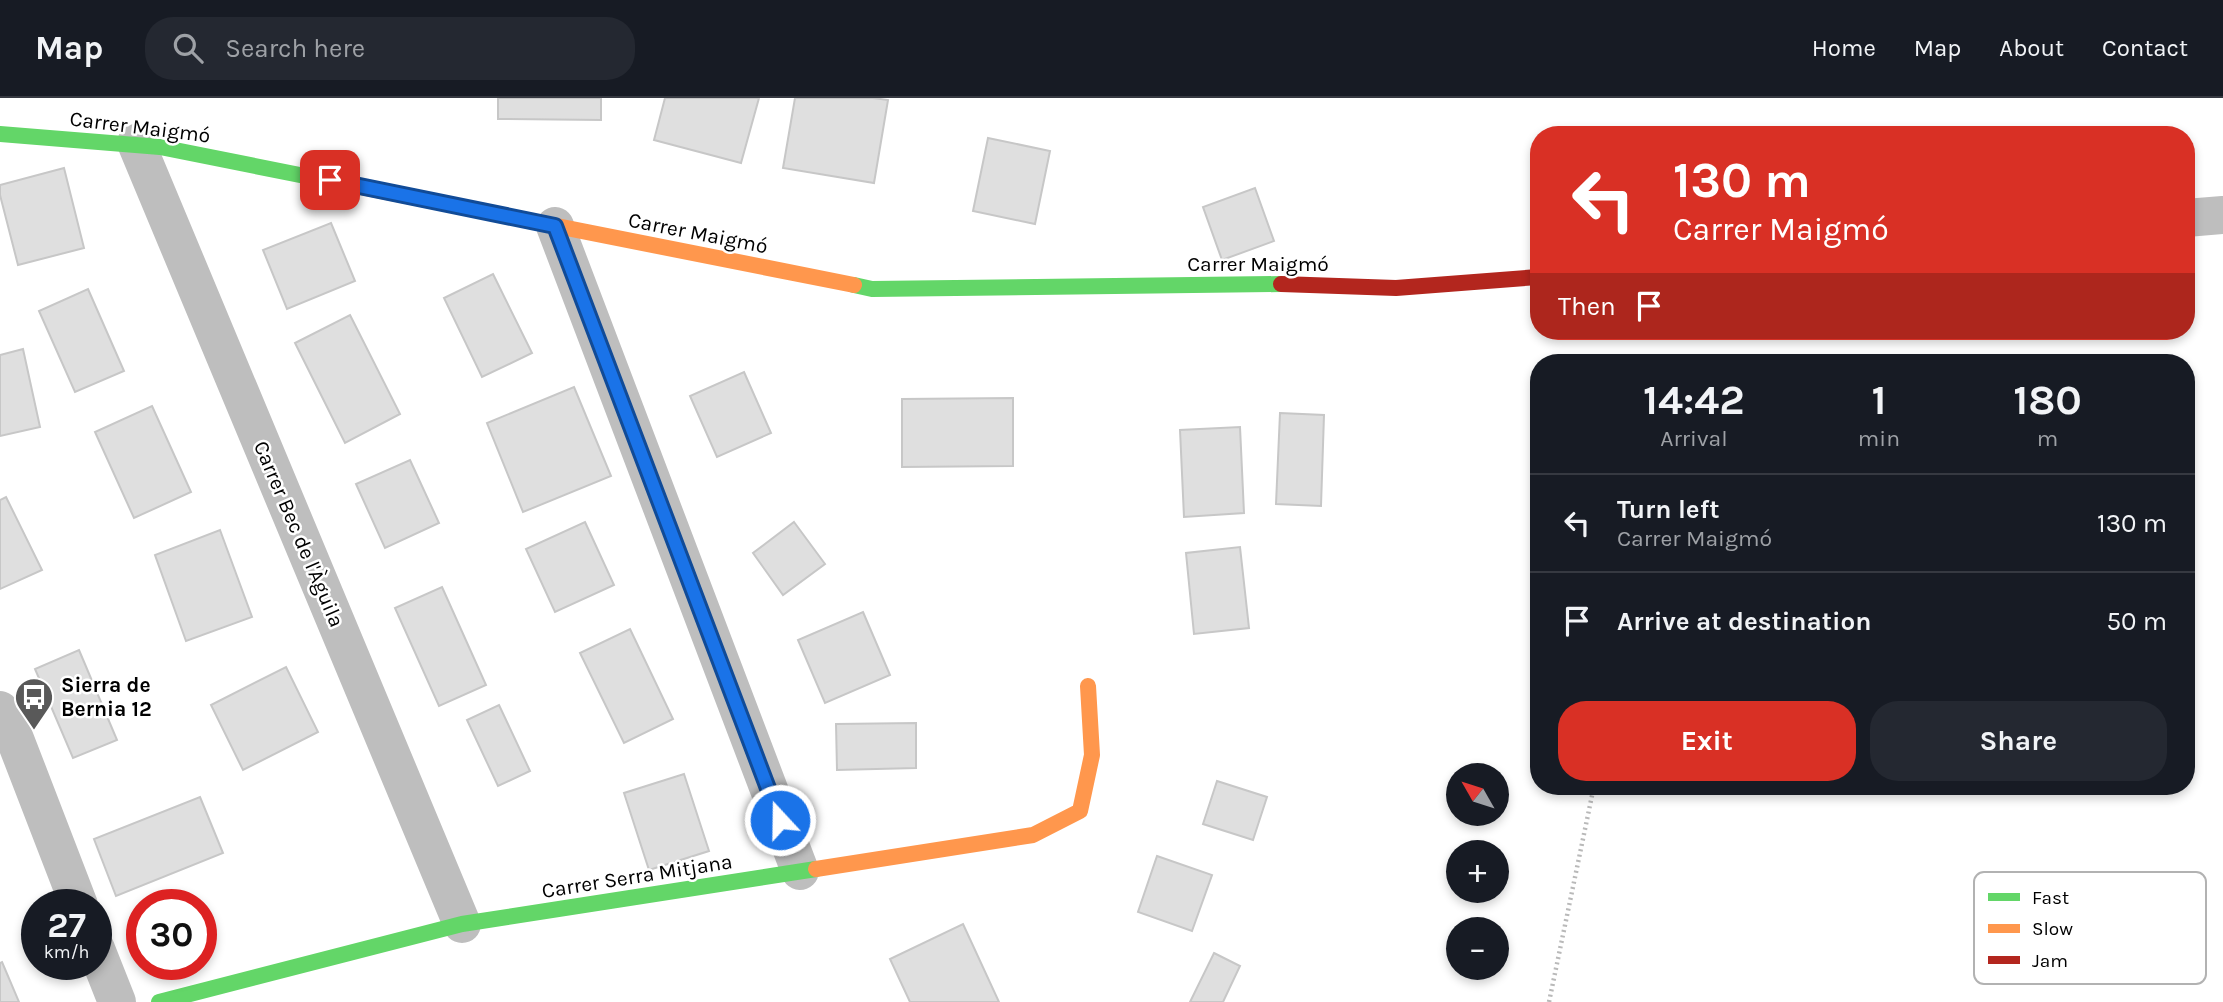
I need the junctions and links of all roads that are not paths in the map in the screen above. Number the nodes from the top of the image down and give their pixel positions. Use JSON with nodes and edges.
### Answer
{"nodes":[{"id":1,"x":0,"y":134,"type":"edge"},
{"id":2,"x":136,"y":144,"type":"junction"},
{"id":3,"x":2223,"y":215,"type":"edge"},
{"id":4,"x":2195,"y":217,"type":"edge"},
{"id":5,"x":555,"y":226,"type":"junction"},
{"id":6,"x":1530,"y":278,"type":"edge"},
{"id":7,"x":1088,"y":686,"type":"dead end"},
{"id":8,"x":5,"y":728,"type":"edge"},
{"id":9,"x":800,"y":871,"type":"junction"},
{"id":10,"x":72,"y":889,"type":"edge"},
{"id":11,"x":462,"y":924,"type":"junction"},
{"id":12,"x":108,"y":980,"type":"edge"},
{"id":13,"x":117,"y":1002,"type":"edge"},
{"id":14,"x":159,"y":1002,"type":"edge"}],
"edges":[{"from":1,"to":2,"type":"street","name":"Carrer Maigmó"},
{"from":2,"to":5,"type":"street","name":"Carrer Maigmó"},
{"from":2,"to":11,"type":"street","name":"Carrer Bec de l'Àguila"},
{"from":3,"to":4,"type":"street"},
{"from":5,"to":6,"type":"street","name":"Carrer Maigmó"},
{"from":5,"to":9,"type":"street"},
{"from":7,"to":9,"type":"street","name":"Carrer Serra Mitjana"},
{"from":8,"to":10,"type":"street"},
{"from":9,"to":11,"type":"street","name":"Carrer Serra Mitjana"},
{"from":11,"to":14,"type":"street","name":"Carrer Serra Mitjana"},
{"from":12,"to":13,"type":"street"}]}
